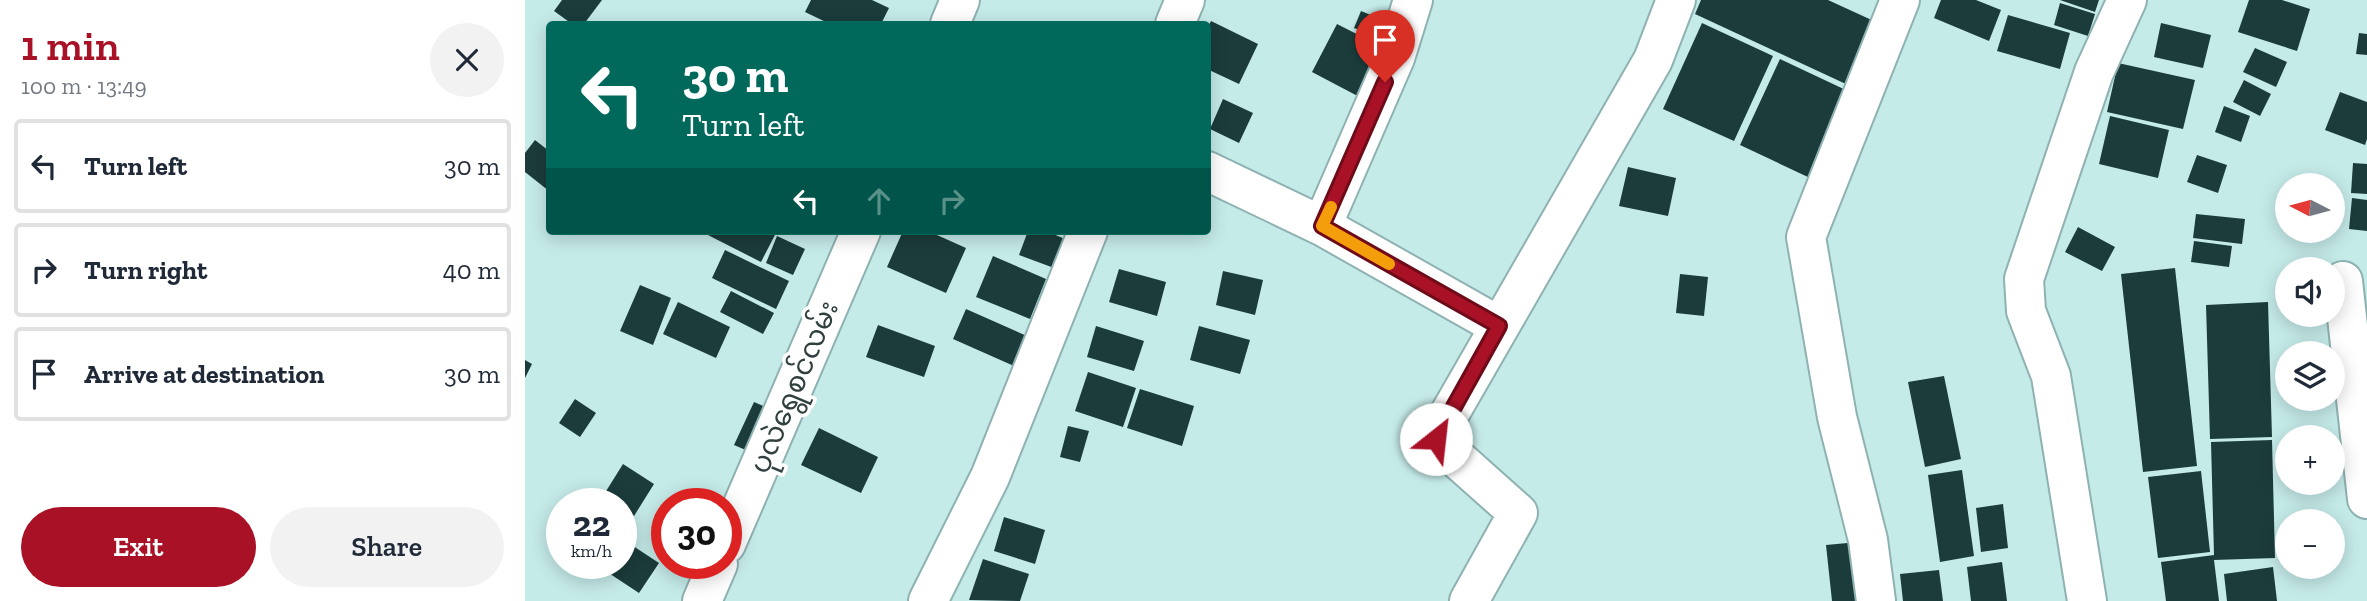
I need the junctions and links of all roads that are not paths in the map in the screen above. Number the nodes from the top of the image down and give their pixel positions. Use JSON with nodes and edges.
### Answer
{"nodes":[{"id":1,"x":960,"y":0,"type":"edge"},
{"id":2,"x":1185,"y":0,"type":"edge"},
{"id":3,"x":1413,"y":0,"type":"edge"},
{"id":4,"x":1676,"y":0,"type":"edge"},
{"id":5,"x":1900,"y":0,"type":"edge"},
{"id":6,"x":2127,"y":0,"type":"edge"},
{"id":7,"x":951,"y":21,"type":"edge"},
{"id":8,"x":1176,"y":21,"type":"edge"},
{"id":9,"x":1211,"y":173,"type":"edge"},
{"id":10,"x":1322,"y":226,"type":"junction"},
{"id":11,"x":859,"y":235,"type":"edge"},
{"id":12,"x":1086,"y":235,"type":"edge"},
{"id":13,"x":2345,"y":299,"type":"edge"},
{"id":14,"x":1499,"y":326,"type":"junction"},
{"id":15,"x":2367,"y":499,"type":"edge"},
{"id":16,"x":742,"y":507,"type":"edge"},
{"id":17,"x":712,"y":579,"type":"edge"},
{"id":18,"x":702,"y":601,"type":"edge"},
{"id":19,"x":928,"y":601,"type":"edge"},
{"id":20,"x":1469,"y":601,"type":"edge"},
{"id":21,"x":1876,"y":601,"type":"edge"},
{"id":22,"x":2087,"y":601,"type":"edge"}],
"edges":[{"from":1,"to":7,"type":"street"},
{"from":2,"to":8,"type":"street"},
{"from":3,"to":10,"type":"street"},
{"from":4,"to":14,"type":"street"},
{"from":5,"to":21,"type":"street"},
{"from":6,"to":22,"type":"street"},
{"from":9,"to":10,"type":"street"},
{"from":10,"to":14,"type":"street"},
{"from":11,"to":16,"type":"street","name":"ပုလဲရွေစင်လမ်း"},
{"from":12,"to":19,"type":"street"},
{"from":13,"to":15,"type":"street"},
{"from":14,"to":20,"type":"street"},
{"from":17,"to":18,"type":"street"}]}
